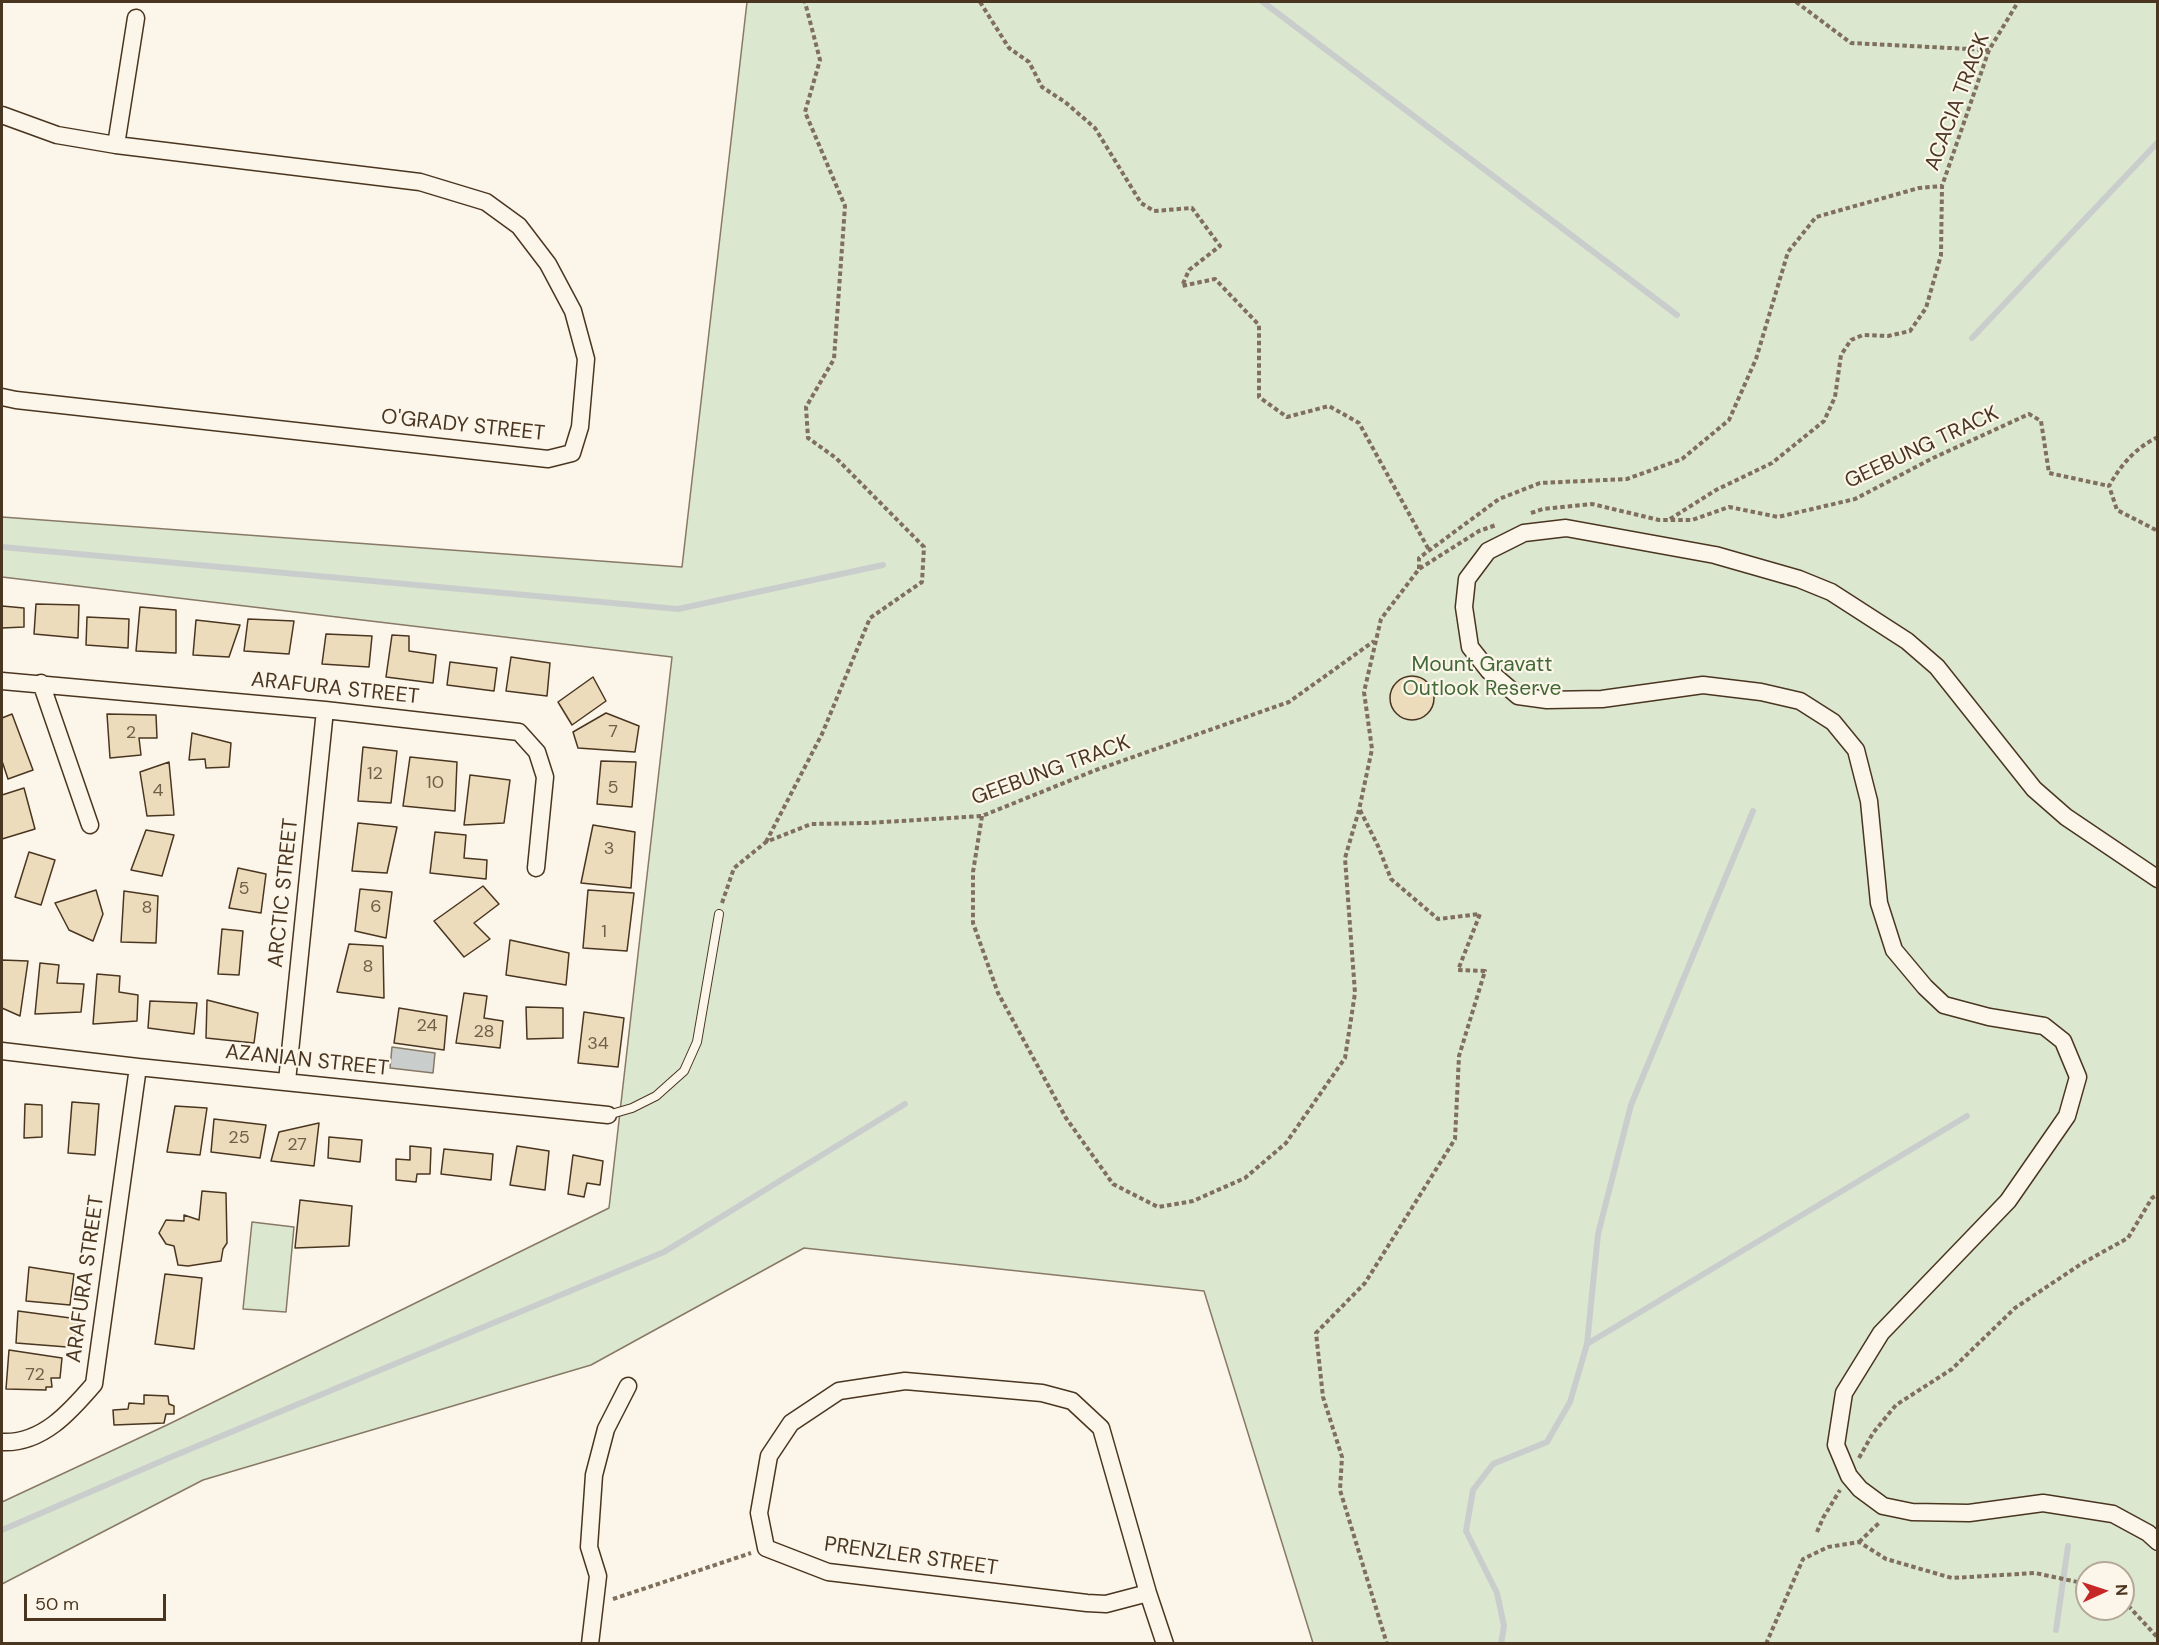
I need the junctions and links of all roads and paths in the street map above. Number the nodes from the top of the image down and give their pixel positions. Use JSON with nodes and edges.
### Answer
{"nodes":[{"id":1,"x":805,"y":2,"type":"edge"},
{"id":2,"x":980,"y":2,"type":"edge"},
{"id":3,"x":1796,"y":2,"type":"edge"},
{"id":4,"x":2018,"y":2,"type":"edge"},
{"id":5,"x":136,"y":18,"type":"dead end"},
{"id":6,"x":1989,"y":50,"type":"junction"},
{"id":7,"x":2,"y":115,"type":"edge"},
{"id":8,"x":116,"y":145,"type":"junction"},
{"id":9,"x":1942,"y":186,"type":"junction"},
{"id":10,"x":2,"y":397,"type":"edge"},
{"id":11,"x":2157,"y":437,"type":"edge"},
{"id":12,"x":2109,"y":486,"type":"junction"},
{"id":13,"x":2157,"y":531,"type":"edge"},
{"id":14,"x":1428,"y":550,"type":"junction"},
{"id":15,"x":1419,"y":569,"type":"dead end"},
{"id":16,"x":2,"y":681,"type":"edge"},
{"id":17,"x":41,"y":683,"type":"junction"},
{"id":18,"x":325,"y":710,"type":"junction"},
{"id":19,"x":1359,"y":810,"type":"junction"},
{"id":20,"x":982,"y":816,"type":"junction"},
{"id":21,"x":90,"y":825,"type":"dead end"},
{"id":22,"x":766,"y":842,"type":"junction"},
{"id":23,"x":536,"y":868,"type":"dead end"},
{"id":24,"x":2157,"y":879,"type":"edge"},
{"id":25,"x":719,"y":914,"type":"joint"},
{"id":26,"x":2,"y":1051,"type":"edge"},
{"id":27,"x":138,"y":1067,"type":"junction"},
{"id":28,"x":287,"y":1081,"type":"junction"},
{"id":29,"x":608,"y":1115,"type":"joint"},
{"id":30,"x":2157,"y":1194,"type":"edge"},
{"id":31,"x":628,"y":1386,"type":"dead end"},
{"id":32,"x":2,"y":1442,"type":"edge"},
{"id":33,"x":1850,"y":1476,"type":"junction"},
{"id":34,"x":1817,"y":1532,"type":"dead end"},
{"id":35,"x":2157,"y":1542,"type":"edge"},
{"id":36,"x":766,"y":1548,"type":"junction"},
{"id":37,"x":2075,"y":1581,"type":"edge"},
{"id":38,"x":1148,"y":1593,"type":"junction"},
{"id":39,"x":594,"y":1605,"type":"junction"},
{"id":40,"x":2135,"y":1613,"type":"edge"},
{"id":41,"x":2157,"y":1638,"type":"edge"},
{"id":42,"x":590,"y":1644,"type":"edge"},
{"id":43,"x":1165,"y":1644,"type":"edge"},
{"id":44,"x":1387,"y":1644,"type":"edge"},
{"id":45,"x":1766,"y":1644,"type":"edge"}],
"edges":[{"from":1,"to":22,"type":"path"},
{"from":2,"to":14,"type":"path"},
{"from":3,"to":6,"type":"path"},
{"from":4,"to":6,"type":"path","name":"ACACIA TRACK"},
{"from":5,"to":8,"type":"street"},
{"from":6,"to":9,"type":"path","name":"ACACIA TRACK"},
{"from":7,"to":8,"type":"street","name":"O'GRADY STREET"},
{"from":8,"to":10,"type":"street","name":"O'GRADY STREET"},
{"from":9,"to":12,"type":"path","name":"GEEBUNG TRACK"},
{"from":9,"to":14,"type":"path","name":"ACACIA TRACK"},
{"from":11,"to":12,"type":"path"},
{"from":12,"to":13,"type":"path"},
{"from":14,"to":15,"type":"path"},
{"from":16,"to":17,"type":"street","name":"ARAFURA STREET"},
{"from":17,"to":18,"type":"street","name":"ARAFURA STREET"},
{"from":17,"to":21,"type":"street"},
{"from":18,"to":23,"type":"street","name":"ARAFURA STREET"},
{"from":18,"to":28,"type":"street","name":"ARCTIC STREET"},
{"from":19,"to":20,"type":"path","name":"GEEBUNG TRACK"},
{"from":19,"to":20,"type":"path"},
{"from":19,"to":44,"type":"path"},
{"from":20,"to":22,"type":"path","name":"GEEBUNG TRACK"},
{"from":22,"to":25,"type":"path","name":"GEEBUNG TRACK"},
{"from":24,"to":33,"type":"street"},
{"from":25,"to":29,"type":"lane"},
{"from":26,"to":27,"type":"street","name":"AZANIAN STREET"},
{"from":27,"to":28,"type":"street","name":"AZANIAN STREET"},
{"from":27,"to":32,"type":"street","name":"ARAFURA STREET"},
{"from":28,"to":29,"type":"street","name":"AZANIAN STREET"},
{"from":30,"to":33,"type":"path"},
{"from":31,"to":39,"type":"street"},
{"from":33,"to":34,"type":"path"},
{"from":33,"to":35,"type":"street"},
{"from":36,"to":38,"type":"street","name":"PRENZLER STREET"},
{"from":36,"to":38,"type":"street"},
{"from":36,"to":39,"type":"path"},
{"from":37,"to":45,"type":"path"},
{"from":38,"to":43,"type":"street"},
{"from":39,"to":42,"type":"street"},
{"from":40,"to":41,"type":"path"}]}
